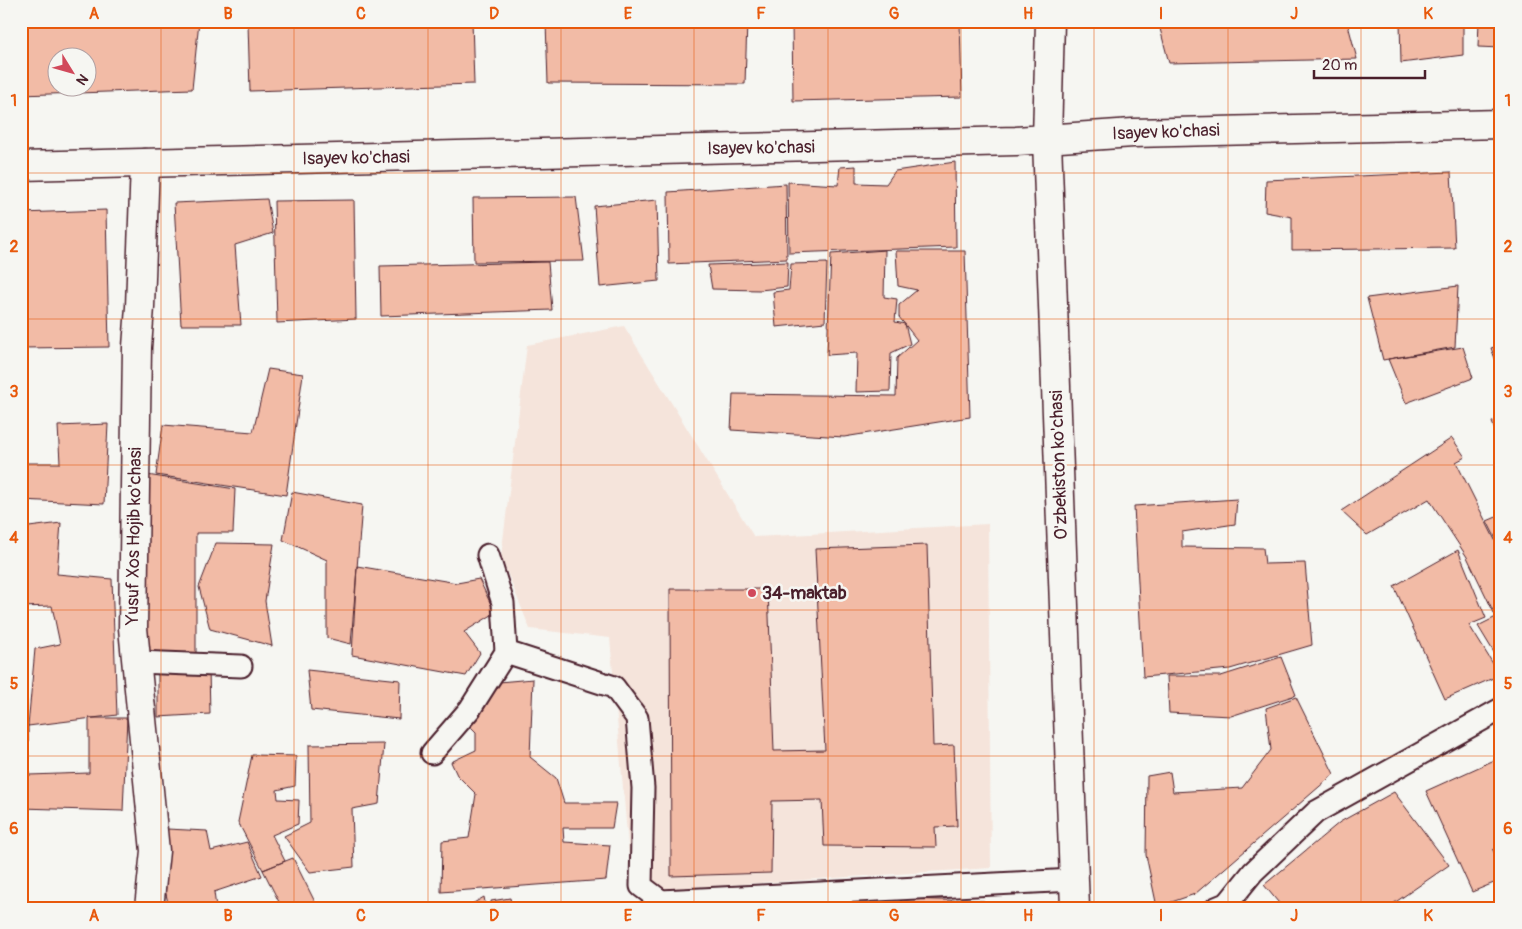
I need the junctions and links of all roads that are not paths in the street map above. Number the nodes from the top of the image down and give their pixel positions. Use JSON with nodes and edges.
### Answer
{"nodes":[{"id":1,"x":1050,"y":21,"type":"edge"},
{"id":2,"x":1501,"y":124,"type":"edge"},
{"id":3,"x":1047,"y":140,"type":"junction"},
{"id":4,"x":144,"y":163,"type":"junction"},
{"id":5,"x":21,"y":166,"type":"edge"},
{"id":6,"x":488,"y":555,"type":"dead end"},
{"id":7,"x":506,"y":652,"type":"junction"},
{"id":8,"x":136,"y":662,"type":"junction"},
{"id":9,"x":240,"y":666,"type":"dead end"},
{"id":10,"x":1501,"y":709,"type":"edge"},
{"id":11,"x":432,"y":753,"type":"dead end"},
{"id":12,"x":1074,"y":880,"type":"junction"},
{"id":13,"x":1226,"y":906,"type":"edge"},
{"id":14,"x":149,"y":908,"type":"edge"},
{"id":15,"x":1075,"y":908,"type":"edge"}],
"edges":[{"from":1,"to":3,"type":"main road","name":"O'zbekiston ko'chasi"},
{"from":2,"to":3,"type":"main road","name":"Isayev ko'chasi"},
{"from":3,"to":4,"type":"main road","name":"Isayev ko'chasi"},
{"from":3,"to":12,"type":"main road","name":"O'zbekiston ko'chasi"},
{"from":4,"to":5,"type":"main road","name":"Isayev ko'chasi"},
{"from":4,"to":8,"type":"main road","name":"Yusuf Xos Hojib ko'chasi"},
{"from":6,"to":7,"type":"lane"},
{"from":7,"to":11,"type":"lane"},
{"from":7,"to":12,"type":"lane"},
{"from":8,"to":9,"type":"lane"},
{"from":8,"to":14,"type":"main road","name":"Yusuf Xos Hojib ko'chasi"},
{"from":10,"to":13,"type":"lane"},
{"from":12,"to":15,"type":"main road","name":"O'zbekiston ko'chasi"}]}
